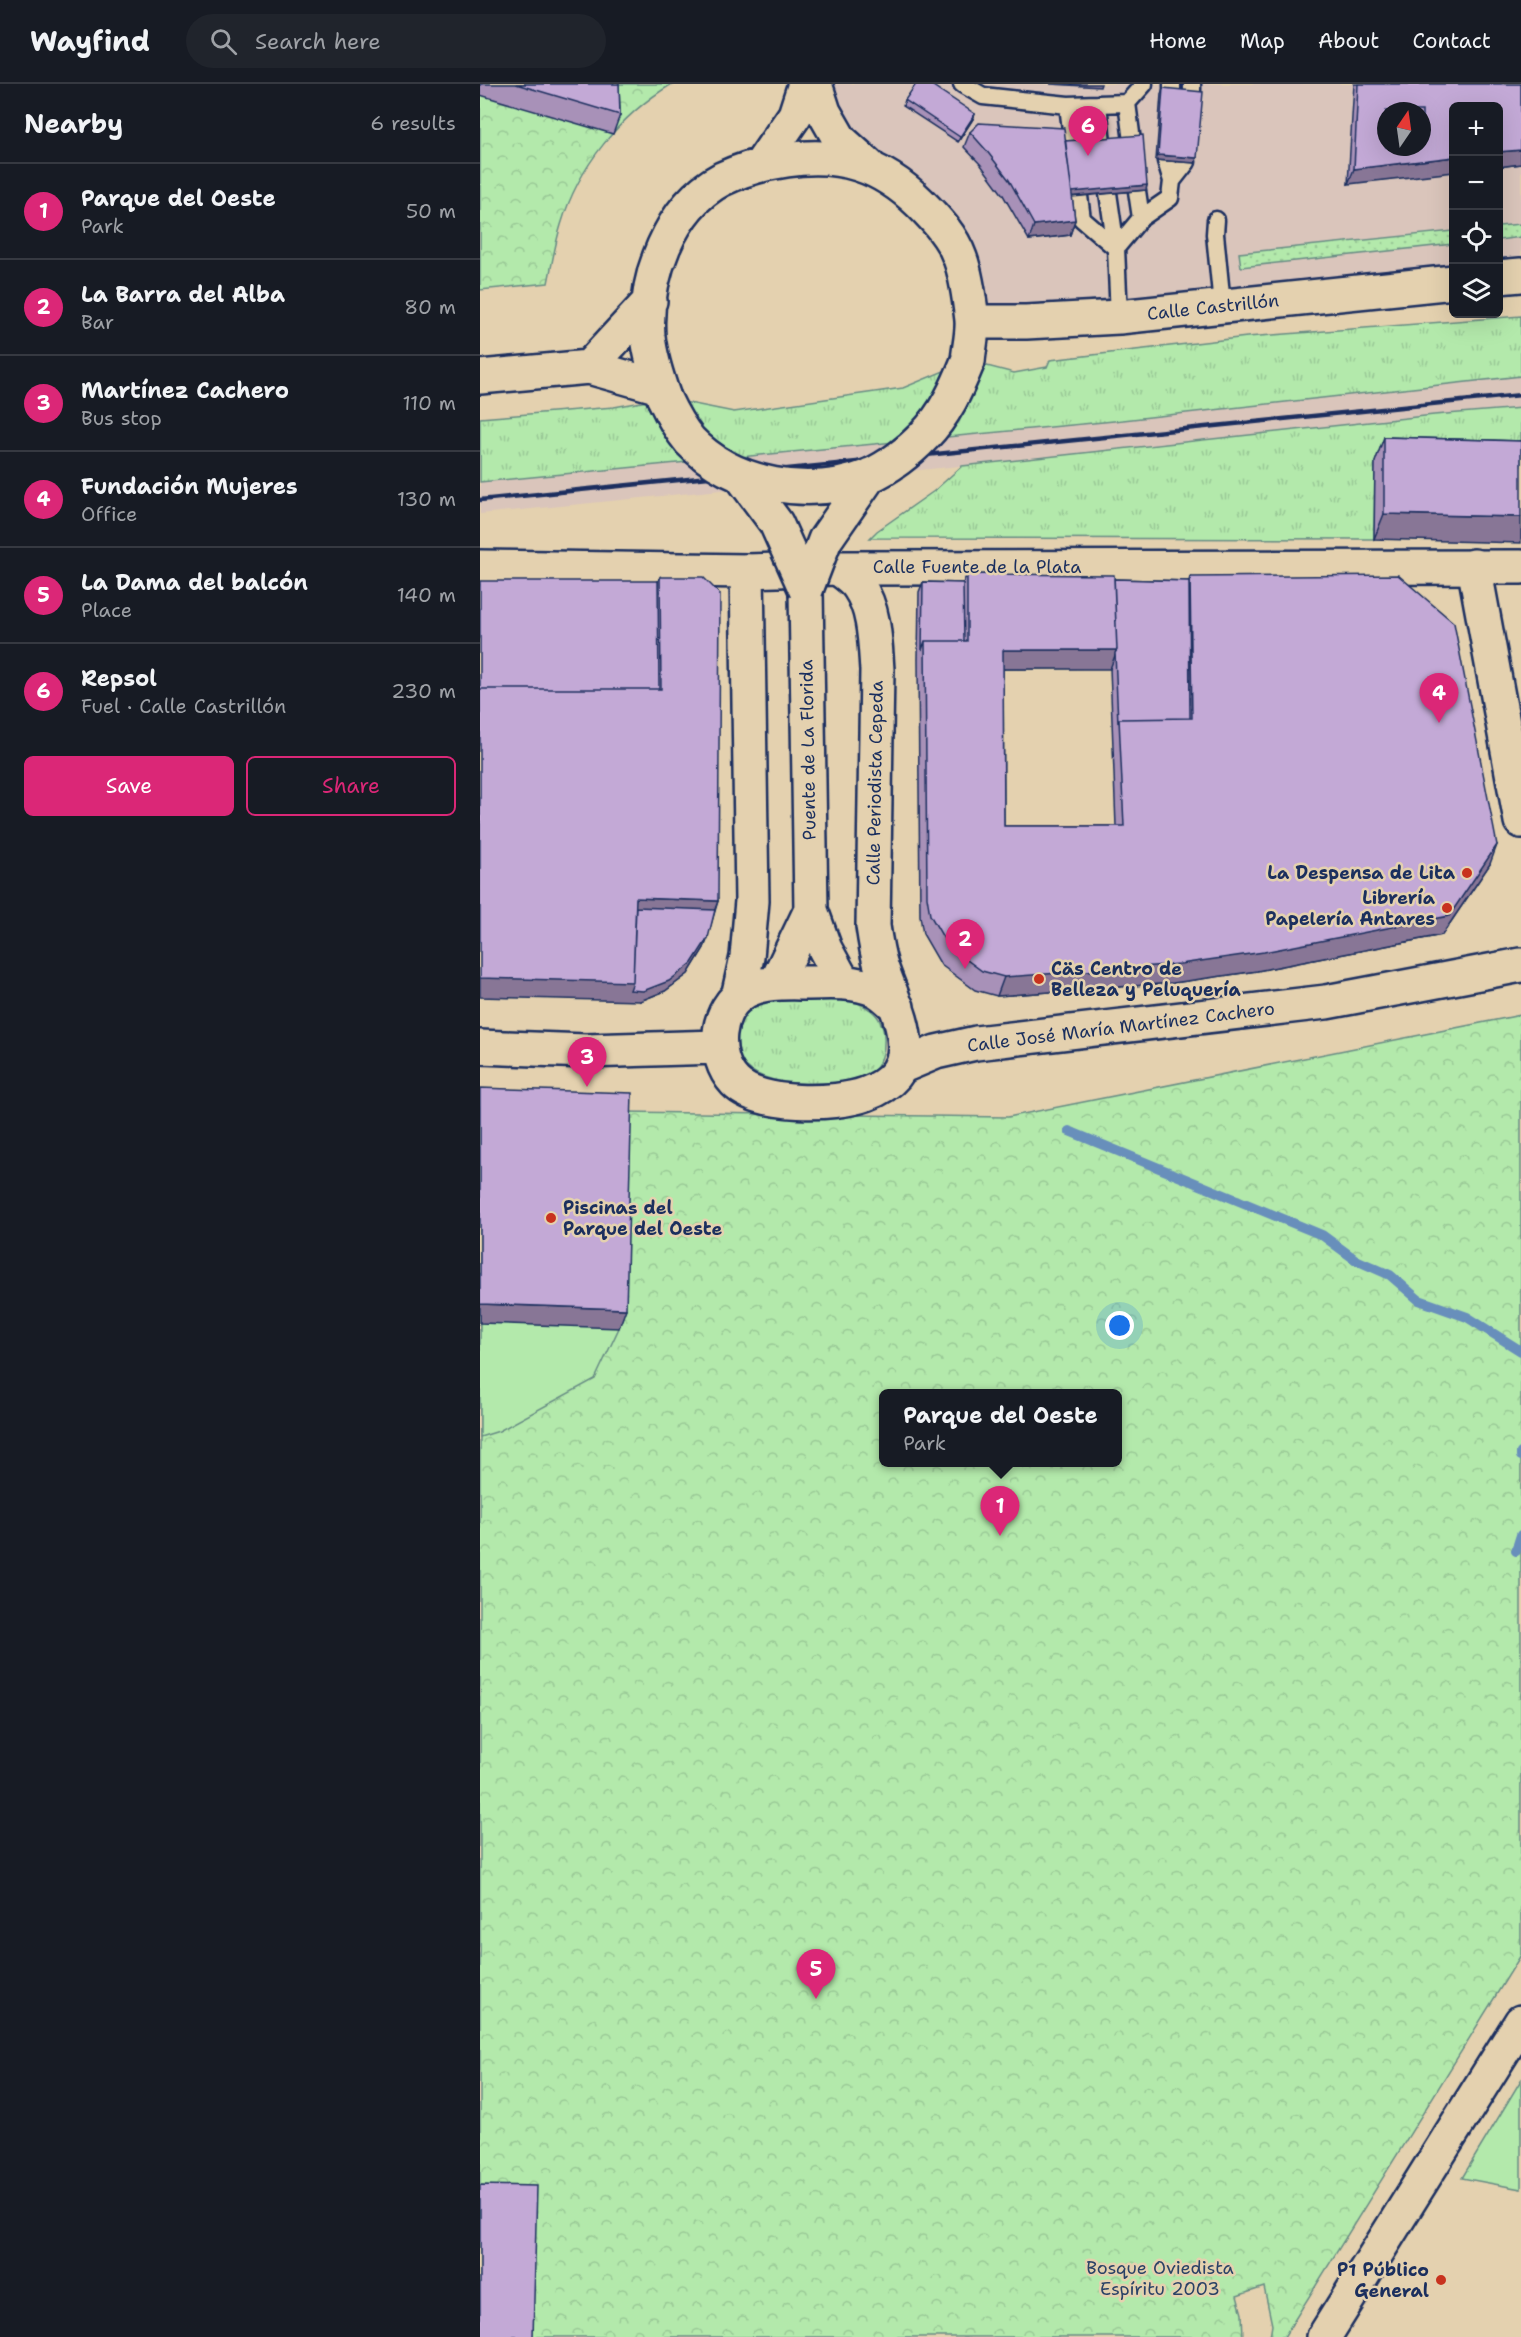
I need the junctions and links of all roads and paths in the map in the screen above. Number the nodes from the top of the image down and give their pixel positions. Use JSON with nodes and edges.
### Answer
{"nodes":[{"id":1,"x":805,"y":84,"type":"edge"},
{"id":2,"x":815,"y":84,"type":"edge"},
{"id":3,"x":962,"y":84,"type":"edge"},
{"id":4,"x":1144,"y":84,"type":"edge"},
{"id":5,"x":1127,"y":103,"type":"junction"},
{"id":6,"x":1068,"y":105,"type":"junction"},
{"id":7,"x":1098,"y":105,"type":"junction"},
{"id":8,"x":1132,"y":141,"type":"edge"},
{"id":9,"x":1102,"y":143,"type":"edge"},
{"id":10,"x":1073,"y":146,"type":"edge"},
{"id":11,"x":1166,"y":161,"type":"edge"},
{"id":12,"x":1187,"y":162,"type":"edge"},
{"id":13,"x":762,"y":163,"type":"junction"},
{"id":14,"x":873,"y":169,"type":"junction"},
{"id":15,"x":1172,"y":181,"type":"junction"},
{"id":16,"x":1137,"y":191,"type":"edge"},
{"id":17,"x":1108,"y":193,"type":"edge"},
{"id":18,"x":1079,"y":196,"type":"edge"},
{"id":19,"x":1141,"y":218,"type":"junction"},
{"id":20,"x":1216,"y":219,"type":"dead end"},
{"id":21,"x":1116,"y":248,"type":"junction"},
{"id":22,"x":1521,"y":275,"type":"edge"},
{"id":23,"x":1503,"y":277,"type":"edge"},
{"id":24,"x":1449,"y":282,"type":"edge"},
{"id":25,"x":650,"y":301,"type":"junction"},
{"id":26,"x":1222,"y":305,"type":"junction"},
{"id":27,"x":1119,"y":317,"type":"junction"},
{"id":28,"x":972,"y":322,"type":"junction"},
{"id":29,"x":589,"y":367,"type":"junction"},
{"id":30,"x":480,"y":377,"type":"edge"},
{"id":31,"x":662,"y":393,"type":"junction"},
{"id":32,"x":870,"y":475,"type":"junction"},
{"id":33,"x":741,"y":476,"type":"junction"},
{"id":34,"x":1474,"y":566,"type":"junction"},
{"id":35,"x":480,"y":567,"type":"edge"},
{"id":36,"x":1521,"y":567,"type":"edge"},
{"id":37,"x":838,"y":568,"type":"junction"},
{"id":38,"x":747,"y":571,"type":"junction"},
{"id":39,"x":806,"y":590,"type":"junction"},
{"id":40,"x":1521,"y":821,"type":"edge"},
{"id":41,"x":811,"y":910,"type":"junction"},
{"id":42,"x":1521,"y":965,"type":"edge"},
{"id":43,"x":843,"y":982,"type":"junction"},
{"id":44,"x":776,"y":983,"type":"junction"},
{"id":45,"x":738,"y":997,"type":"junction"},
{"id":46,"x":897,"y":1007,"type":"junction"},
{"id":47,"x":480,"y":1047,"type":"edge"},
{"id":48,"x":718,"y":1047,"type":"junction"},
{"id":49,"x":900,"y":1067,"type":"junction"},
{"id":50,"x":1521,"y":2022,"type":"edge"},
{"id":51,"x":1324,"y":2337,"type":"edge"}],
"edges":[{"from":1,"to":13,"type":"street"},
{"from":2,"to":14,"type":"street"},
{"from":3,"to":6,"type":"lane"},
{"from":4,"to":5,"type":"lane"},
{"from":5,"to":7,"type":"lane"},
{"from":5,"to":8,"type":"lane"},
{"from":6,"to":7,"type":"lane"},
{"from":6,"to":10,"type":"lane"},
{"from":7,"to":9,"type":"lane"},
{"from":11,"to":15,"type":"lane"},
{"from":12,"to":15,"type":"lane"},
{"from":13,"to":14,"type":"street"},
{"from":13,"to":25,"type":"street"},
{"from":14,"to":28,"type":"street"},
{"from":15,"to":19,"type":"lane"},
{"from":16,"to":19,"type":"lane"},
{"from":17,"to":21,"type":"lane"},
{"from":18,"to":21,"type":"lane"},
{"from":19,"to":21,"type":"lane"},
{"from":20,"to":26,"type":"lane"},
{"from":21,"to":27,"type":"lane"},
{"from":22,"to":23,"type":"street"},
{"from":24,"to":26,"type":"street","name":"Calle Castrillón"},
{"from":25,"to":29,"type":"street"},
{"from":25,"to":31,"type":"street"},
{"from":26,"to":27,"type":"street","name":"Calle Castrillón"},
{"from":27,"to":28,"type":"street","name":"Calle Castrillón"},
{"from":28,"to":32,"type":"street","bridge":true},
{"from":29,"to":30,"type":"street"},
{"from":29,"to":31,"type":"street"},
{"from":31,"to":33,"type":"street","bridge":true},
{"from":32,"to":33,"type":"street","bridge":true},
{"from":32,"to":39,"type":"street","name":"Puente de La Florida","bridge":true},
{"from":33,"to":39,"type":"street","name":"Puente de La Florida","bridge":true},
{"from":34,"to":36,"type":"street","name":"Calle Fuente de la Plata"},
{"from":34,"to":37,"type":"street","name":"Calle Fuente de la Plata"},
{"from":34,"to":40,"type":"street"},
{"from":35,"to":38,"type":"street","name":"Calle Fuente de la Plata"},
{"from":37,"to":38,"type":"street","name":"Calle Fuente de la Plata"},
{"from":37,"to":46,"type":"street","name":"Calle Periodista Cepeda"},
{"from":38,"to":45,"type":"street"},
{"from":39,"to":41,"type":"street","name":"Puente de La Florida"},
{"from":41,"to":43,"type":"street","name":"Puente de La Florida"},
{"from":41,"to":44,"type":"street","name":"Puente de La Florida"},
{"from":42,"to":49,"type":"street","name":"Calle José María Martínez Cachero"},
{"from":43,"to":44,"type":"street"},
{"from":43,"to":46,"type":"street"},
{"from":44,"to":45,"type":"street"},
{"from":45,"to":48,"type":"street"},
{"from":46,"to":49,"type":"street"},
{"from":47,"to":48,"type":"street"},
{"from":48,"to":49,"type":"street"},
{"from":50,"to":51,"type":"street"}]}
